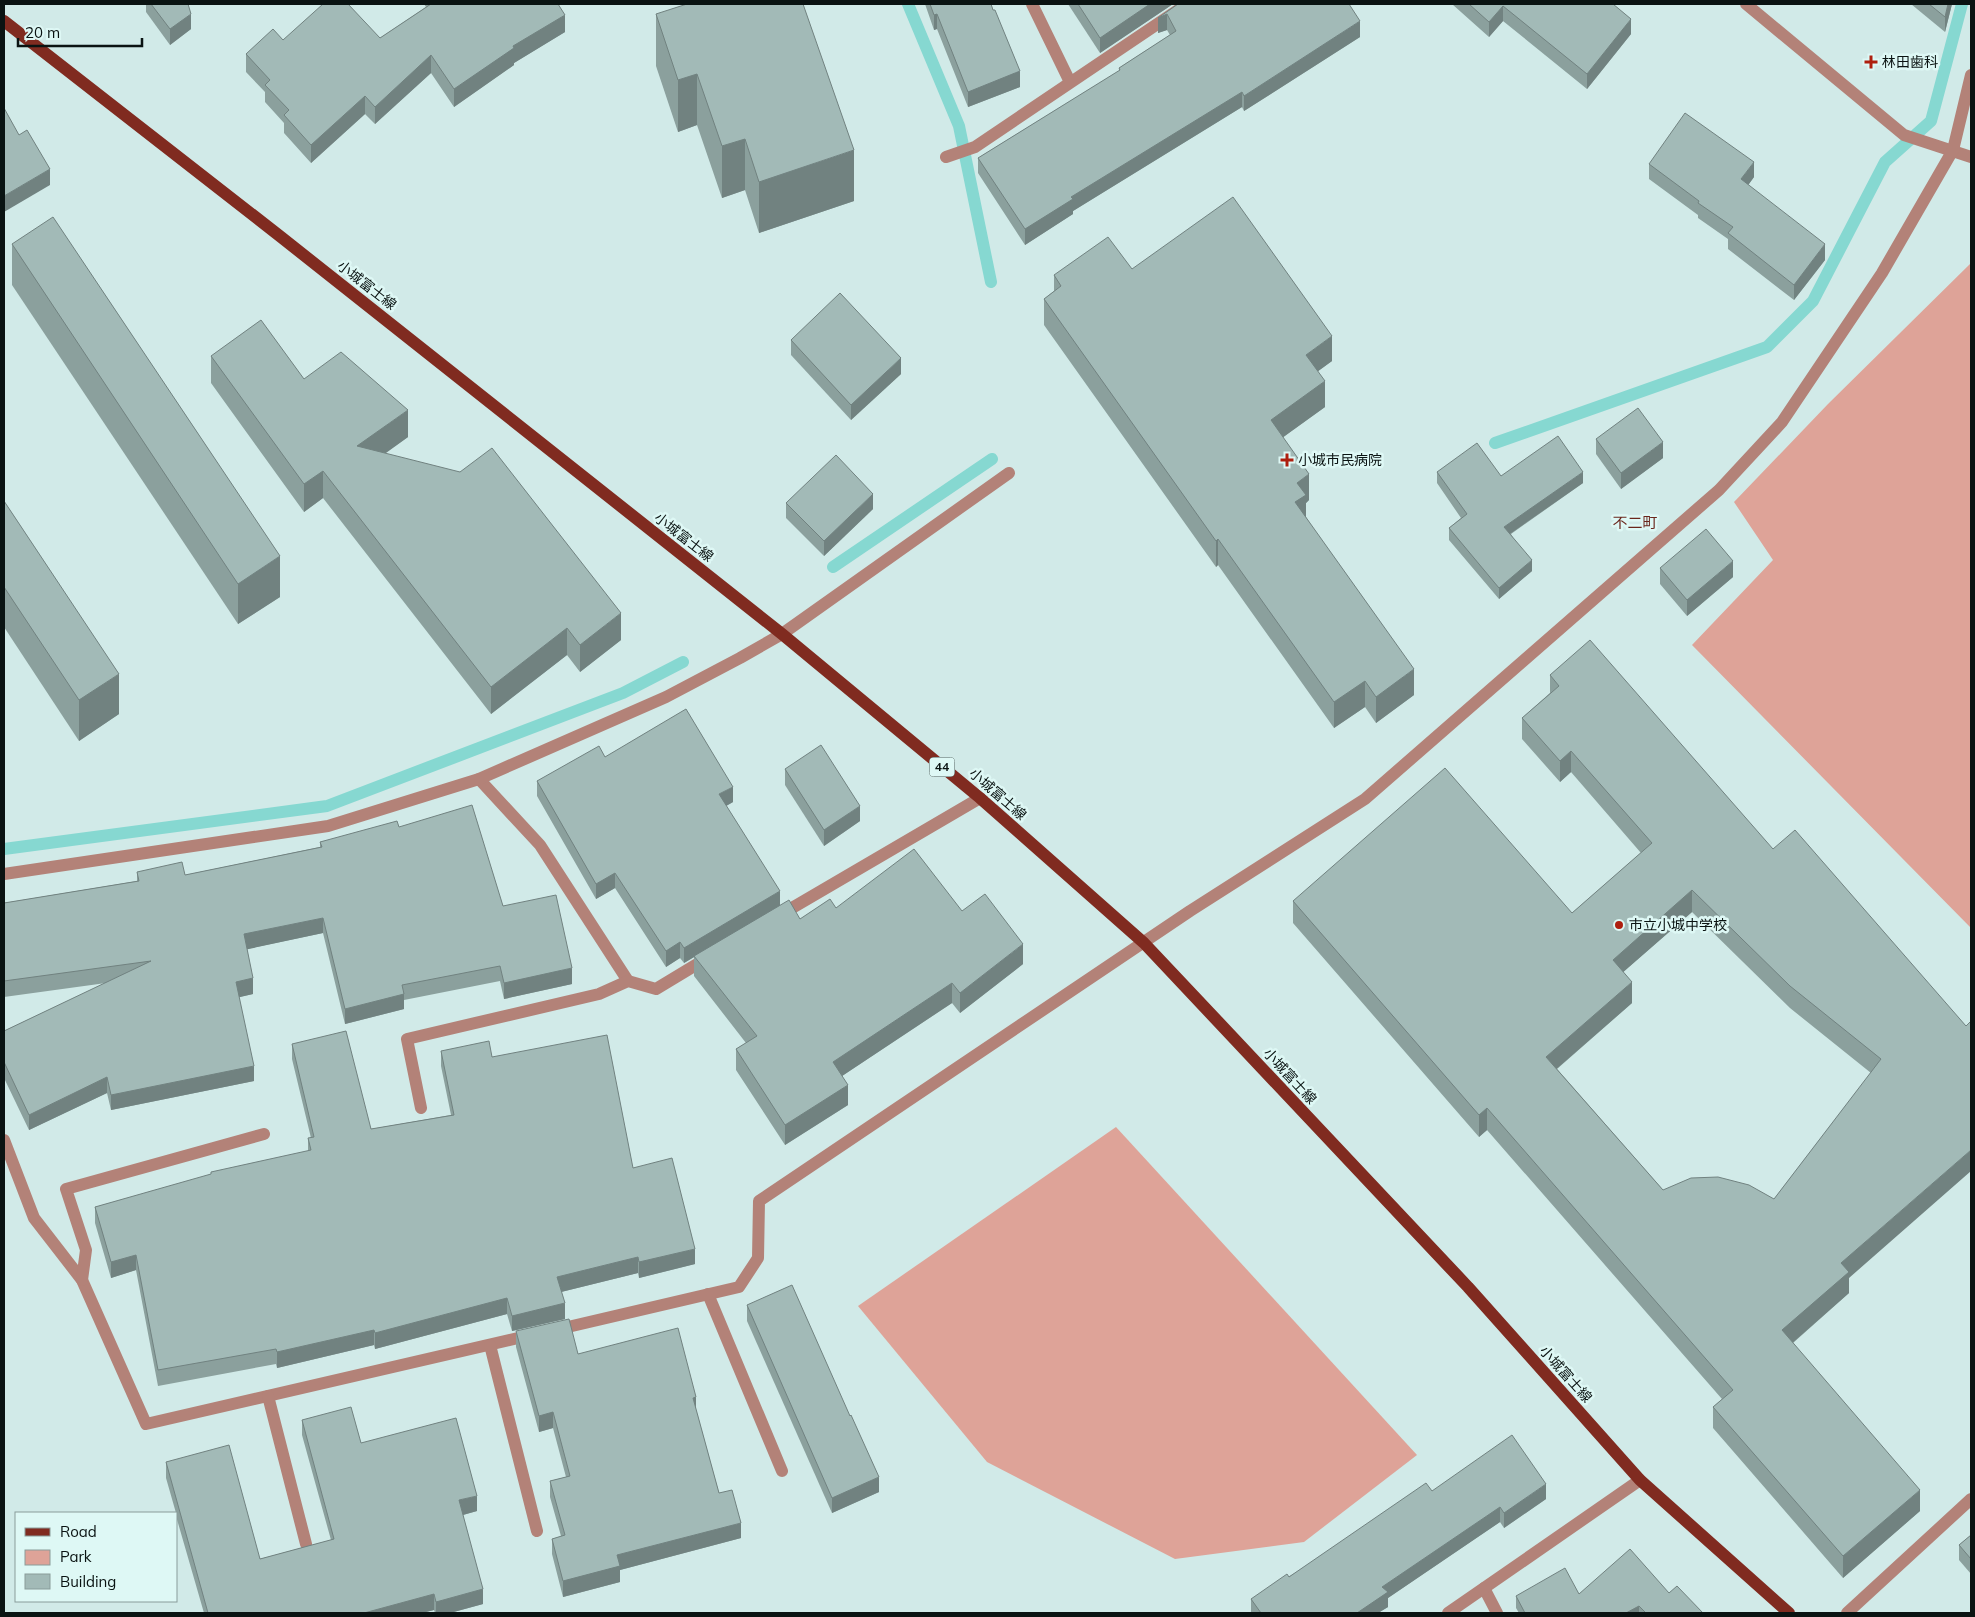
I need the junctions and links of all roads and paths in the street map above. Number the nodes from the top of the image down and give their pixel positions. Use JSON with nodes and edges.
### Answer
{"nodes":[{"id":1,"x":1032,"y":4,"type":"edge"},
{"id":2,"x":1187,"y":4,"type":"edge"},
{"id":3,"x":1746,"y":4,"type":"edge"},
{"id":4,"x":4,"y":21,"type":"edge"},
{"id":5,"x":1971,"y":75,"type":"edge"},
{"id":6,"x":1070,"y":82,"type":"junction"},
{"id":7,"x":1953,"y":150,"type":"junction"},
{"id":8,"x":946,"y":157,"type":"dead end"},
{"id":9,"x":1971,"y":157,"type":"edge"},
{"id":10,"x":1009,"y":473,"type":"dead end"},
{"id":11,"x":782,"y":634,"type":"junction"},
{"id":12,"x":478,"y":778,"type":"junction"},
{"id":13,"x":980,"y":798,"type":"junction"},
{"id":14,"x":4,"y":874,"type":"edge"},
{"id":15,"x":767,"y":923,"type":"edge"},
{"id":16,"x":1144,"y":943,"type":"junction"},
{"id":17,"x":724,"y":948,"type":"edge"},
{"id":18,"x":628,"y":981,"type":"junction"},
{"id":19,"x":420,"y":1108,"type":"dead end"},
{"id":20,"x":264,"y":1134,"type":"dead end"},
{"id":21,"x":4,"y":1140,"type":"edge"},
{"id":22,"x":82,"y":1280,"type":"junction"},
{"id":23,"x":708,"y":1294,"type":"junction"},
{"id":24,"x":490,"y":1345,"type":"junction"},
{"id":25,"x":268,"y":1396,"type":"junction"},
{"id":26,"x":782,"y":1470,"type":"dead end"},
{"id":27,"x":1640,"y":1480,"type":"junction"},
{"id":28,"x":1971,"y":1499,"type":"edge"},
{"id":29,"x":537,"y":1531,"type":"dead end"},
{"id":30,"x":306,"y":1544,"type":"edge"},
{"id":31,"x":1484,"y":1588,"type":"junction"},
{"id":32,"x":1448,"y":1613,"type":"edge"},
{"id":33,"x":1497,"y":1613,"type":"edge"},
{"id":34,"x":1789,"y":1613,"type":"edge"},
{"id":35,"x":1847,"y":1613,"type":"edge"}],
"edges":[{"from":1,"to":6,"type":"street"},
{"from":2,"to":6,"type":"street"},
{"from":3,"to":7,"type":"street"},
{"from":4,"to":11,"type":"main road","name":"小城富士線","number":"44"},
{"from":5,"to":7,"type":"street"},
{"from":6,"to":8,"type":"street"},
{"from":7,"to":9,"type":"street"},
{"from":7,"to":16,"type":"street"},
{"from":10,"to":11,"type":"street"},
{"from":11,"to":12,"type":"street"},
{"from":11,"to":13,"type":"main road","name":"小城富士線","number":"44"},
{"from":12,"to":14,"type":"street"},
{"from":12,"to":18,"type":"street"},
{"from":13,"to":15,"type":"street"},
{"from":13,"to":16,"type":"main road","name":"小城富士線","number":"44"},
{"from":16,"to":23,"type":"street"},
{"from":16,"to":27,"type":"main road","name":"小城富士線","number":"44"},
{"from":17,"to":18,"type":"street"},
{"from":18,"to":19,"type":"street"},
{"from":20,"to":22,"type":"street"},
{"from":21,"to":22,"type":"street"},
{"from":22,"to":25,"type":"street"},
{"from":23,"to":24,"type":"street"},
{"from":23,"to":26,"type":"street"},
{"from":24,"to":25,"type":"street"},
{"from":24,"to":29,"type":"street"},
{"from":25,"to":30,"type":"street"},
{"from":27,"to":31,"type":"street"},
{"from":27,"to":34,"type":"main road","name":"小城富士線","number":"44"},
{"from":28,"to":35,"type":"street"},
{"from":31,"to":32,"type":"street"},
{"from":31,"to":33,"type":"street"}]}
